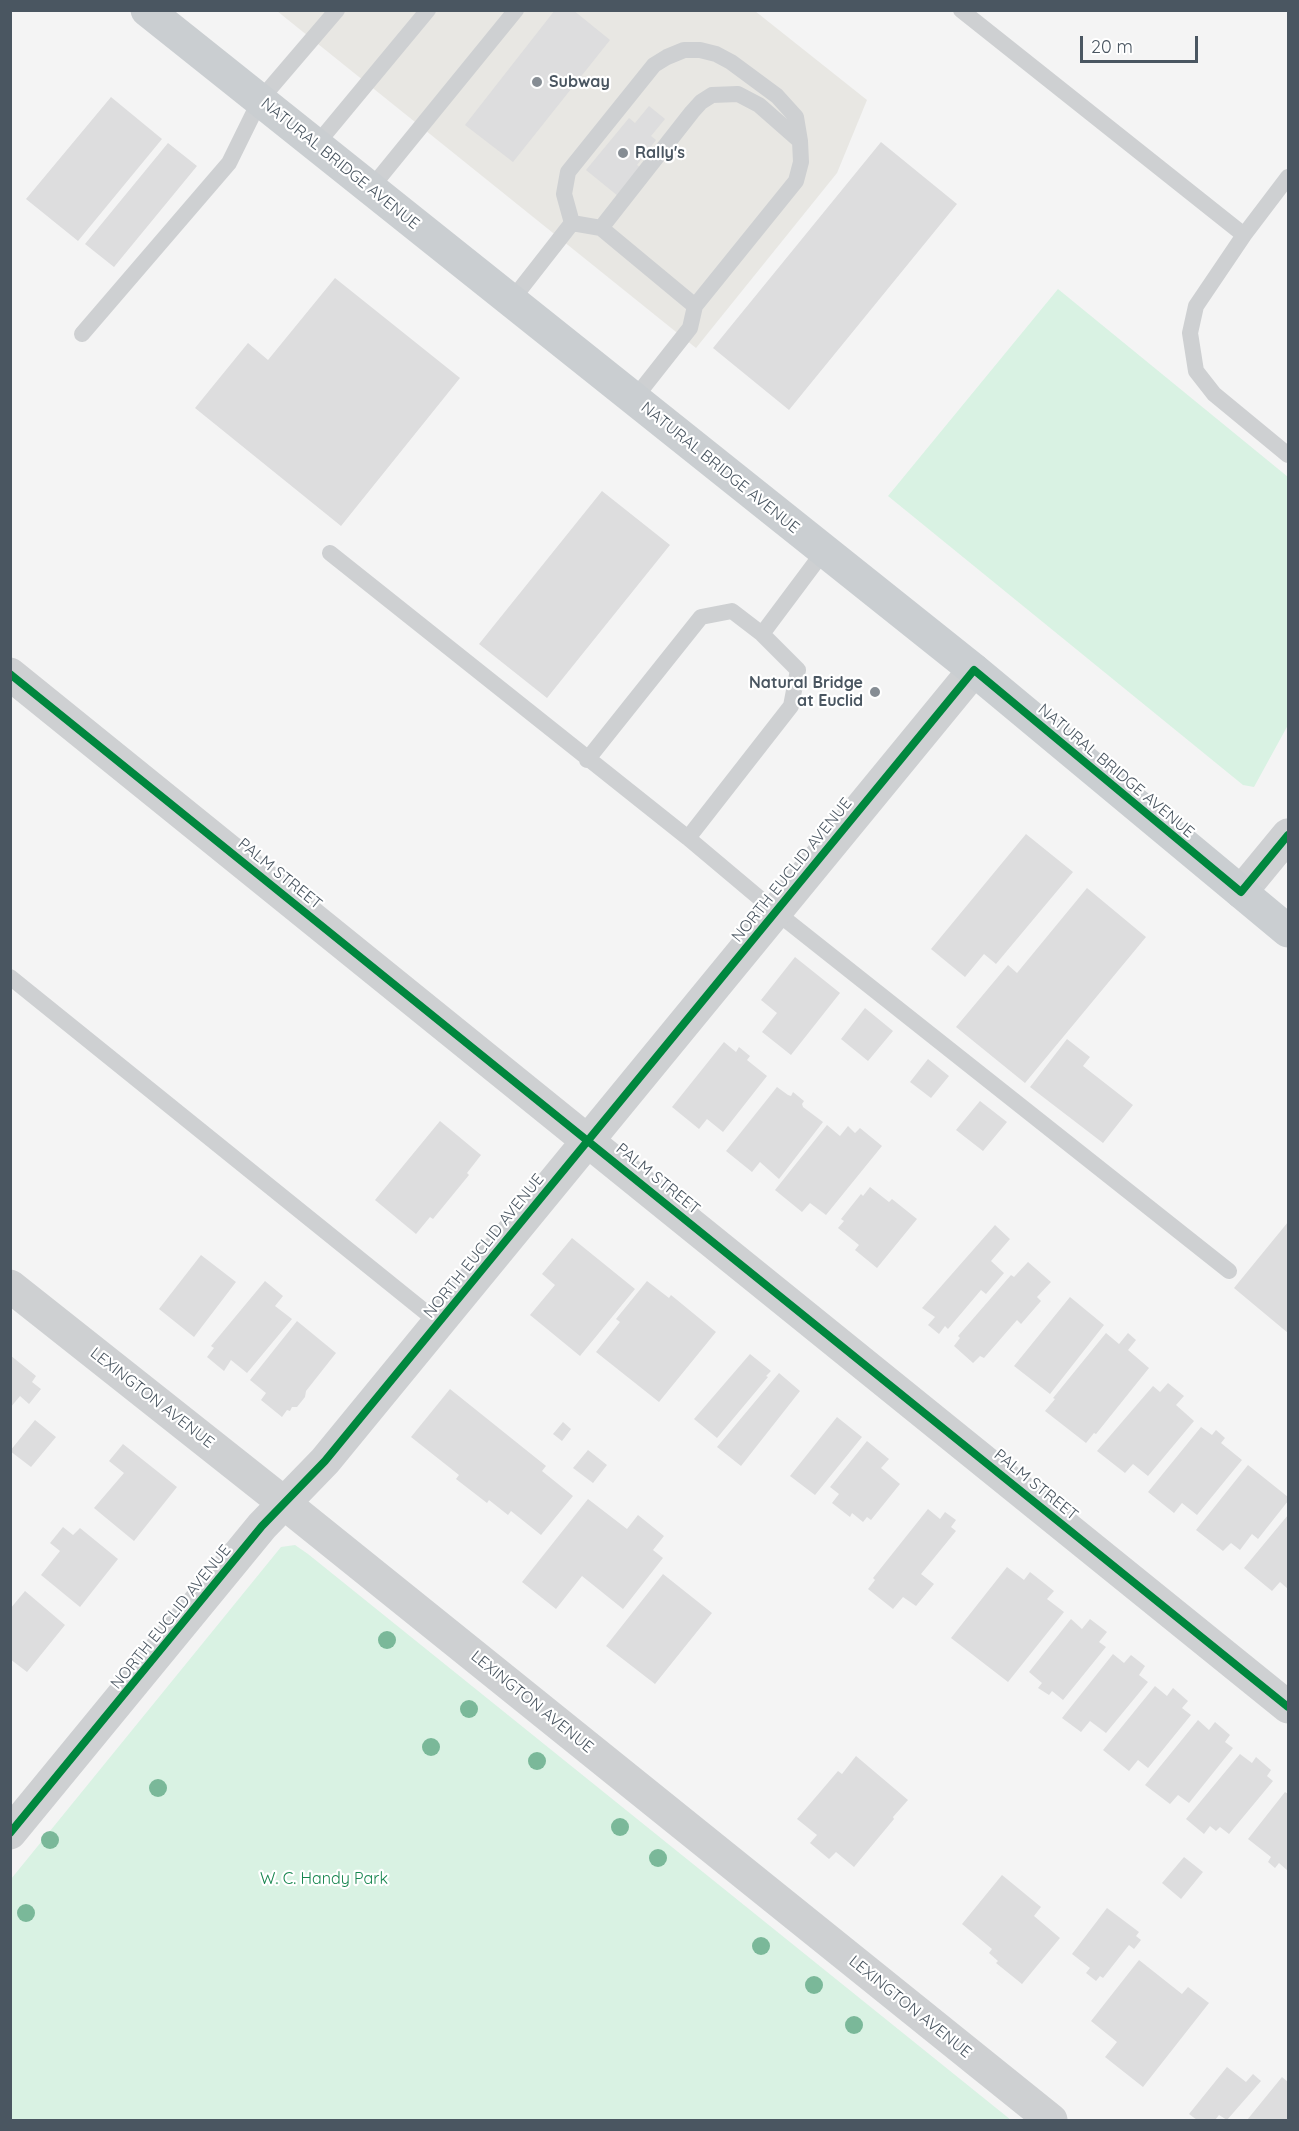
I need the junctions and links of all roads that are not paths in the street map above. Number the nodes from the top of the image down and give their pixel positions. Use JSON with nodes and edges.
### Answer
{"nodes":[{"id":1,"x":147,"y":10,"type":"edge"},
{"id":2,"x":337,"y":10,"type":"edge"},
{"id":3,"x":428,"y":10,"type":"edge"},
{"id":4,"x":516,"y":10,"type":"edge"},
{"id":5,"x":961,"y":10,"type":"edge"},
{"id":6,"x":260,"y":100,"type":"junction"},
{"id":7,"x":800,"y":141,"type":"junction"},
{"id":8,"x":316,"y":145,"type":"junction"},
{"id":9,"x":1288,"y":177,"type":"edge"},
{"id":10,"x":371,"y":188,"type":"junction"},
{"id":11,"x":572,"y":223,"type":"junction"},
{"id":12,"x":601,"y":228,"type":"junction"},
{"id":13,"x":1245,"y":235,"type":"junction"},
{"id":14,"x":512,"y":301,"type":"junction"},
{"id":15,"x":695,"y":306,"type":"junction"},
{"id":16,"x":82,"y":334,"type":"dead end"},
{"id":17,"x":634,"y":399,"type":"junction"},
{"id":18,"x":1288,"y":455,"type":"edge"},
{"id":19,"x":824,"y":551,"type":"junction"},
{"id":20,"x":330,"y":552,"type":"dead end"},
{"id":21,"x":762,"y":634,"type":"junction"},
{"id":22,"x":974,"y":670,"type":"junction"},
{"id":23,"x":10,"y":674,"type":"edge"},
{"id":24,"x":587,"y":760,"type":"junction"},
{"id":25,"x":1288,"y":835,"type":"edge"},
{"id":26,"x":688,"y":838,"type":"junction"},
{"id":27,"x":1241,"y":892,"type":"junction"},
{"id":28,"x":776,"y":912,"type":"junction"},
{"id":29,"x":1288,"y":931,"type":"edge"},
{"id":30,"x":10,"y":977,"type":"edge"},
{"id":31,"x":589,"y":1140,"type":"junction"},
{"id":32,"x":1229,"y":1270,"type":"dead end"},
{"id":33,"x":10,"y":1286,"type":"edge"},
{"id":34,"x":439,"y":1323,"type":"junction"},
{"id":35,"x":284,"y":1503,"type":"junction"},
{"id":36,"x":1288,"y":1707,"type":"edge"},
{"id":37,"x":10,"y":1833,"type":"edge"},
{"id":38,"x":1051,"y":2121,"type":"edge"}],
"edges":[{"from":1,"to":6,"type":"main road","name":"NATURAL BRIDGE AVENUE"},
{"from":2,"to":6,"type":"lane"},
{"from":3,"to":8,"type":"lane"},
{"from":4,"to":10,"type":"lane"},
{"from":5,"to":13,"type":"lane"},
{"from":6,"to":8,"type":"main road","name":"NATURAL BRIDGE AVENUE"},
{"from":6,"to":16,"type":"lane"},
{"from":7,"to":11,"type":"lane"},
{"from":7,"to":12,"type":"lane"},
{"from":7,"to":15,"type":"lane"},
{"from":8,"to":10,"type":"main road","name":"NATURAL BRIDGE AVENUE"},
{"from":9,"to":13,"type":"lane"},
{"from":10,"to":14,"type":"main road","name":"NATURAL BRIDGE AVENUE"},
{"from":11,"to":12,"type":"lane"},
{"from":11,"to":14,"type":"lane"},
{"from":12,"to":15,"type":"lane"},
{"from":13,"to":18,"type":"lane"},
{"from":14,"to":17,"type":"main road","name":"NATURAL BRIDGE AVENUE"},
{"from":15,"to":17,"type":"lane"},
{"from":17,"to":19,"type":"main road","name":"NATURAL BRIDGE AVENUE"},
{"from":19,"to":21,"type":"lane"},
{"from":19,"to":22,"type":"main road","name":"NATURAL BRIDGE AVENUE"},
{"from":20,"to":24,"type":"lane"},
{"from":21,"to":24,"type":"lane"},
{"from":21,"to":26,"type":"lane"},
{"from":22,"to":27,"type":"main road","name":"NATURAL BRIDGE AVENUE"},
{"from":22,"to":28,"type":"street","name":"NORTH EUCLID AVENUE"},
{"from":23,"to":31,"type":"street","name":"PALM STREET"},
{"from":24,"to":26,"type":"lane"},
{"from":25,"to":27,"type":"street"},
{"from":26,"to":28,"type":"lane"},
{"from":27,"to":29,"type":"main road","name":"NATURAL BRIDGE AVENUE"},
{"from":28,"to":31,"type":"street","name":"NORTH EUCLID AVENUE"},
{"from":28,"to":32,"type":"lane"},
{"from":30,"to":34,"type":"lane"},
{"from":31,"to":34,"type":"street","name":"NORTH EUCLID AVENUE"},
{"from":31,"to":36,"type":"street","name":"PALM STREET"},
{"from":33,"to":35,"type":"street","name":"LEXINGTON AVENUE"},
{"from":34,"to":35,"type":"street","name":"NORTH EUCLID AVENUE"},
{"from":35,"to":37,"type":"street","name":"NORTH EUCLID AVENUE"},
{"from":35,"to":38,"type":"street","name":"LEXINGTON AVENUE"}]}
